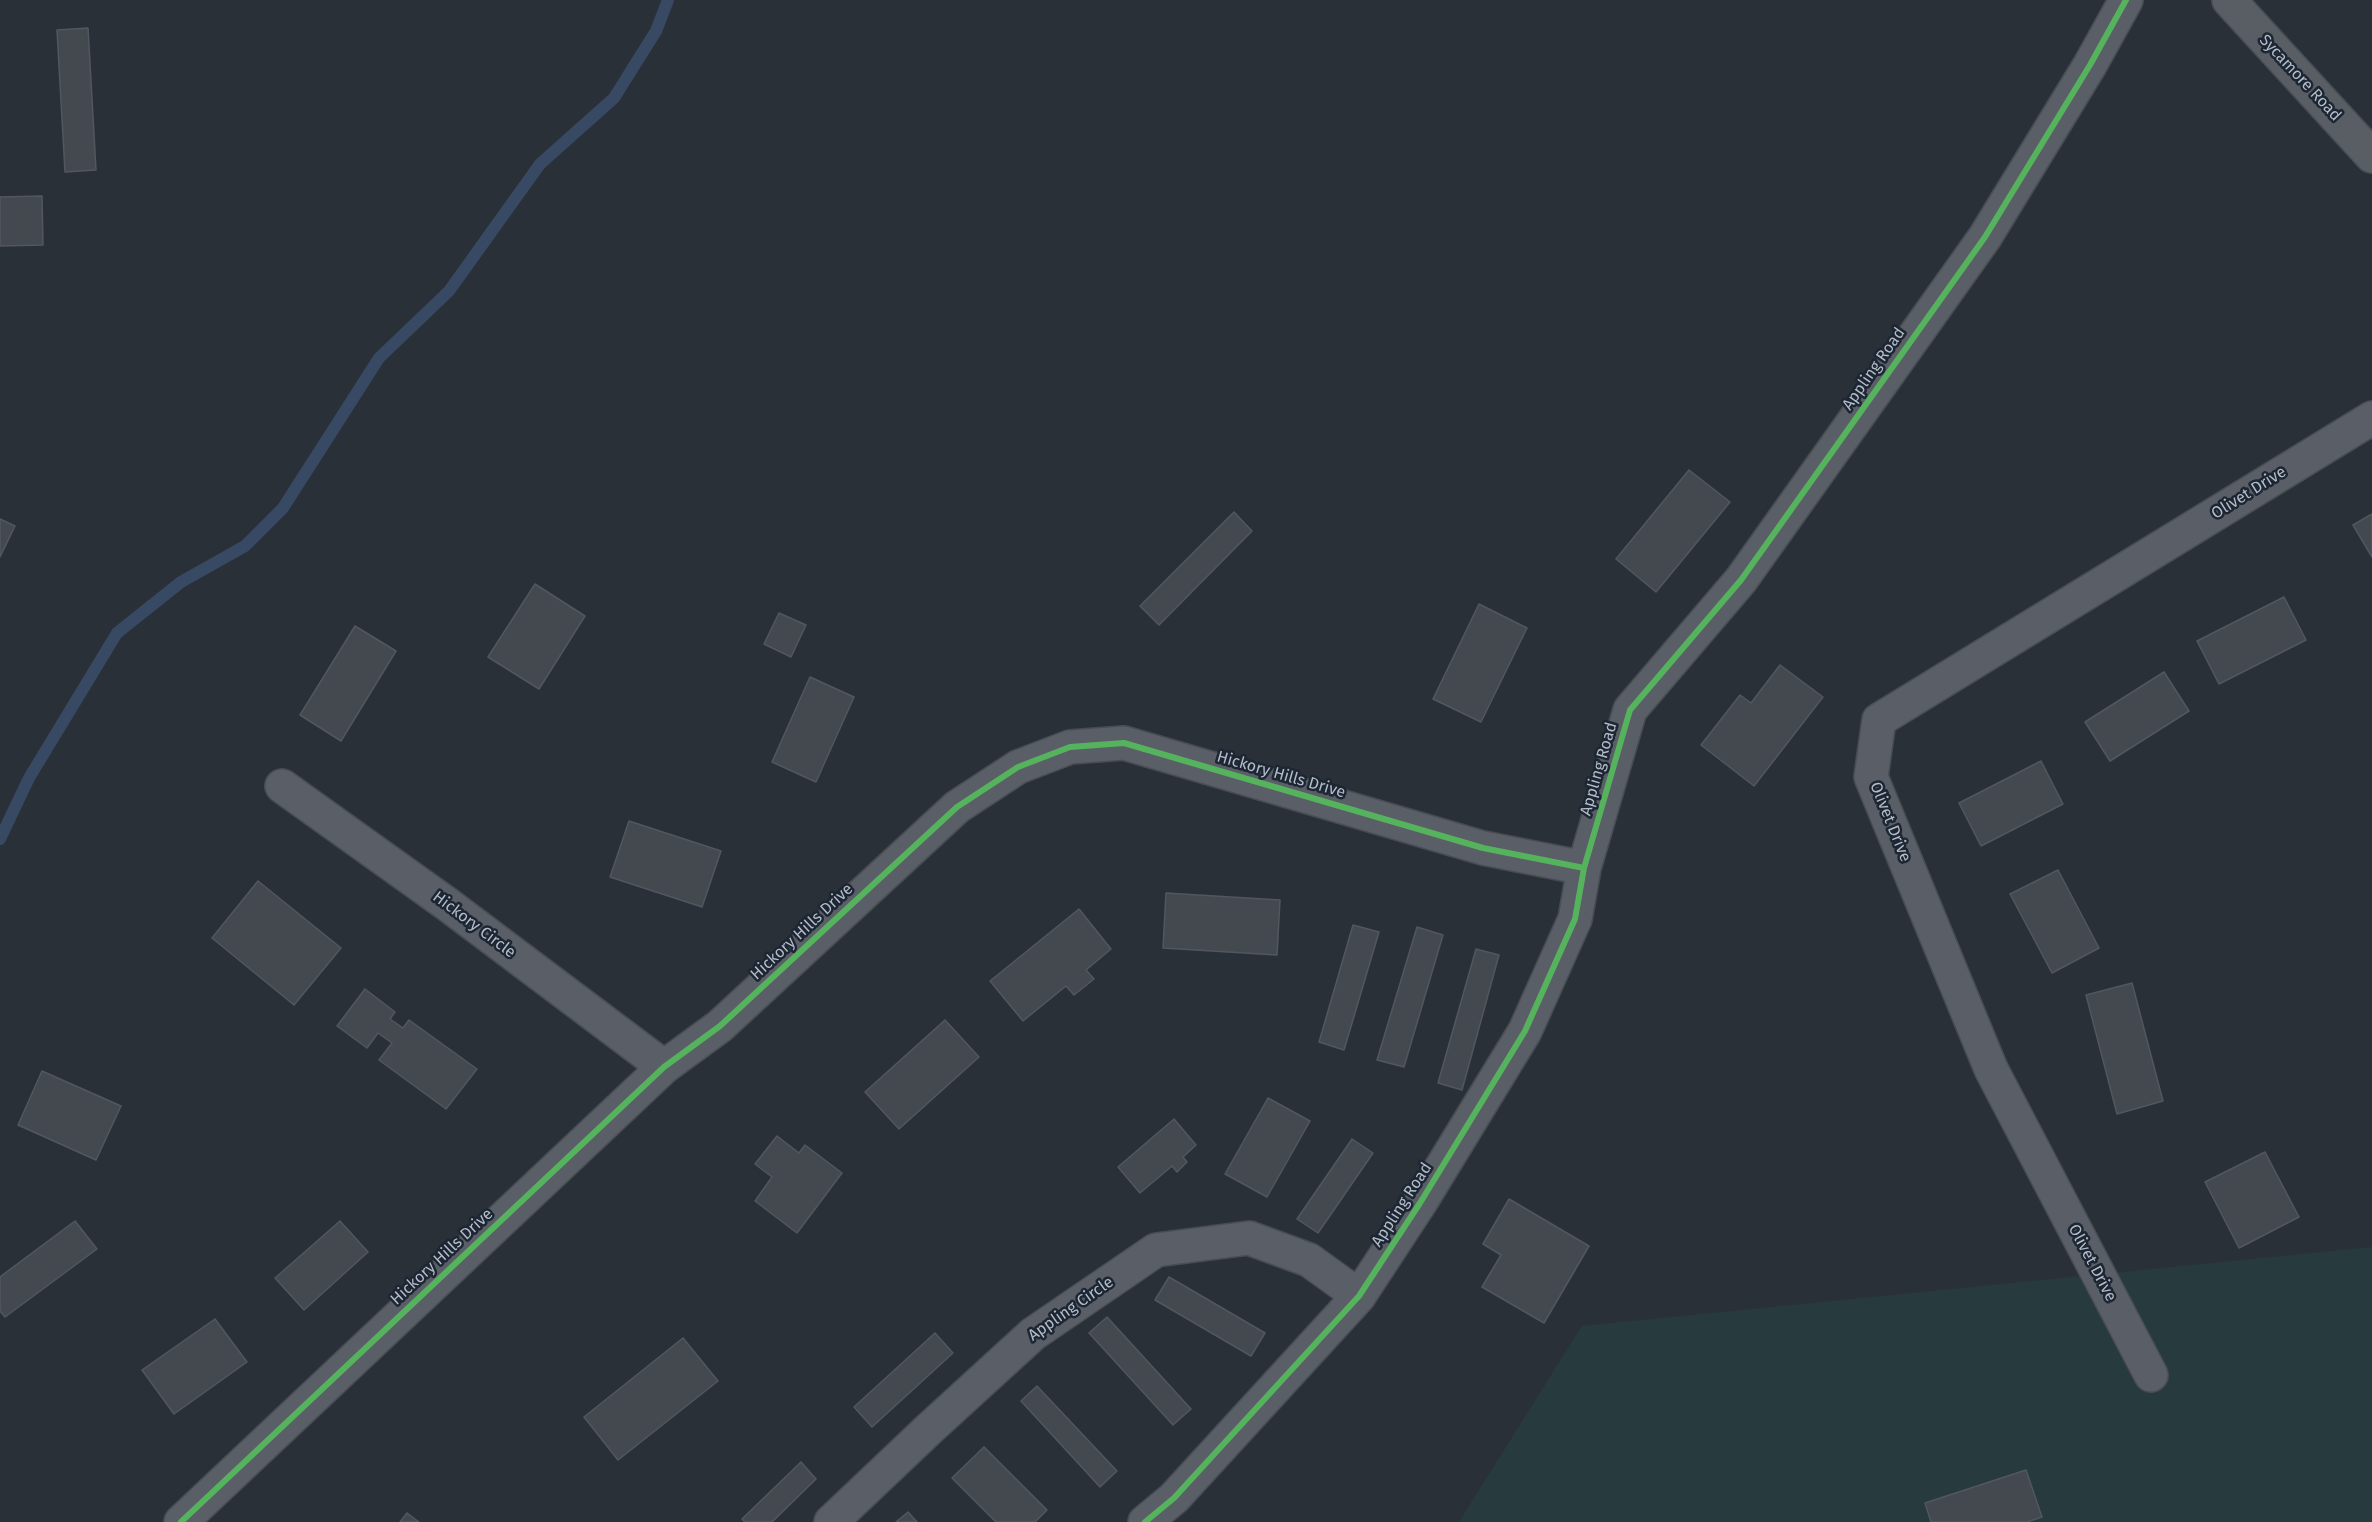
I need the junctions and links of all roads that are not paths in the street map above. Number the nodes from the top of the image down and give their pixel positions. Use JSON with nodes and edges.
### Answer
{"nodes":[{"id":1,"x":2126,"y":0,"type":"edge"},
{"id":2,"x":2229,"y":0,"type":"edge"},
{"id":3,"x":2372,"y":156,"type":"edge"},
{"id":4,"x":2372,"y":418,"type":"edge"},
{"id":5,"x":282,"y":786,"type":"dead end"},
{"id":6,"x":1584,"y":868,"type":"junction"},
{"id":7,"x":664,"y":1067,"type":"junction"},
{"id":8,"x":1359,"y":1296,"type":"junction"},
{"id":9,"x":2151,"y":1375,"type":"dead end"},
{"id":10,"x":181,"y":1522,"type":"edge"},
{"id":11,"x":831,"y":1522,"type":"edge"},
{"id":12,"x":1144,"y":1522,"type":"edge"}],
"edges":[{"from":1,"to":6,"type":"street","name":"Appling Road"},
{"from":2,"to":3,"type":"street","name":"Sycamore Road"},
{"from":4,"to":9,"type":"street","name":"Olivet Drive"},
{"from":5,"to":7,"type":"street","name":"Hickory Circle"},
{"from":6,"to":7,"type":"street","name":"Hickory Hills Drive"},
{"from":6,"to":8,"type":"street","name":"Appling Road"},
{"from":7,"to":10,"type":"street","name":"Hickory Hills Drive"},
{"from":8,"to":11,"type":"street","name":"Appling Circle"},
{"from":8,"to":12,"type":"street","name":"Appling Road"}]}
